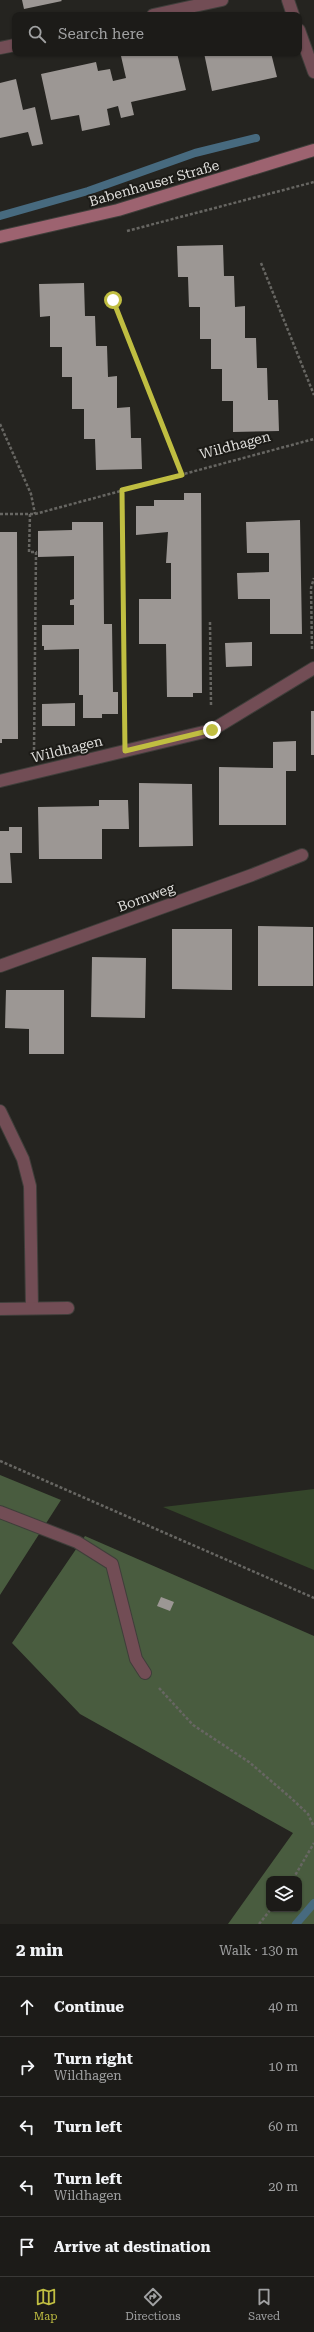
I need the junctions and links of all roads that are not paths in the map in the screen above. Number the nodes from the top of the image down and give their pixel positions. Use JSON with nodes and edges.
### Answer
{"nodes":[{"id":1,"x":222,"y":0,"type":"edge"},
{"id":2,"x":288,"y":0,"type":"edge"},
{"id":3,"x":167,"y":12,"type":"edge"},
{"id":4,"x":292,"y":12,"type":"edge"},
{"id":5,"x":302,"y":38,"type":"edge"},
{"id":6,"x":12,"y":46,"type":"edge"},
{"id":7,"x":0,"y":48,"type":"edge"},
{"id":8,"x":314,"y":72,"type":"edge"},
{"id":9,"x":314,"y":150,"type":"edge"},
{"id":10,"x":0,"y":237,"type":"edge"},
{"id":11,"x":313,"y":669,"type":"edge"},
{"id":12,"x":0,"y":781,"type":"edge"},
{"id":13,"x":302,"y":855,"type":"dead end"},
{"id":14,"x":0,"y":966,"type":"edge"},
{"id":15,"x":0,"y":1111,"type":"edge"},
{"id":16,"x":0,"y":1308,"type":"edge"},
{"id":17,"x":32,"y":1308,"type":"junction"},
{"id":18,"x":68,"y":1308,"type":"dead end"},
{"id":19,"x":0,"y":1512,"type":"edge"},
{"id":20,"x":145,"y":1673,"type":"road end"}],
"edges":[{"from":1,"to":3,"type":"street"},
{"from":2,"to":4,"type":"street"},
{"from":5,"to":8,"type":"street"},
{"from":6,"to":7,"type":"street"},
{"from":9,"to":10,"type":"main road","name":"Babenhauser Straße"},
{"from":11,"to":12,"type":"street","name":"Wildhagen"},
{"from":13,"to":14,"type":"street","name":"Bornweg"},
{"from":15,"to":17,"type":"street"},
{"from":16,"to":17,"type":"street"},
{"from":17,"to":18,"type":"street"},
{"from":19,"to":20,"type":"street"}]}
